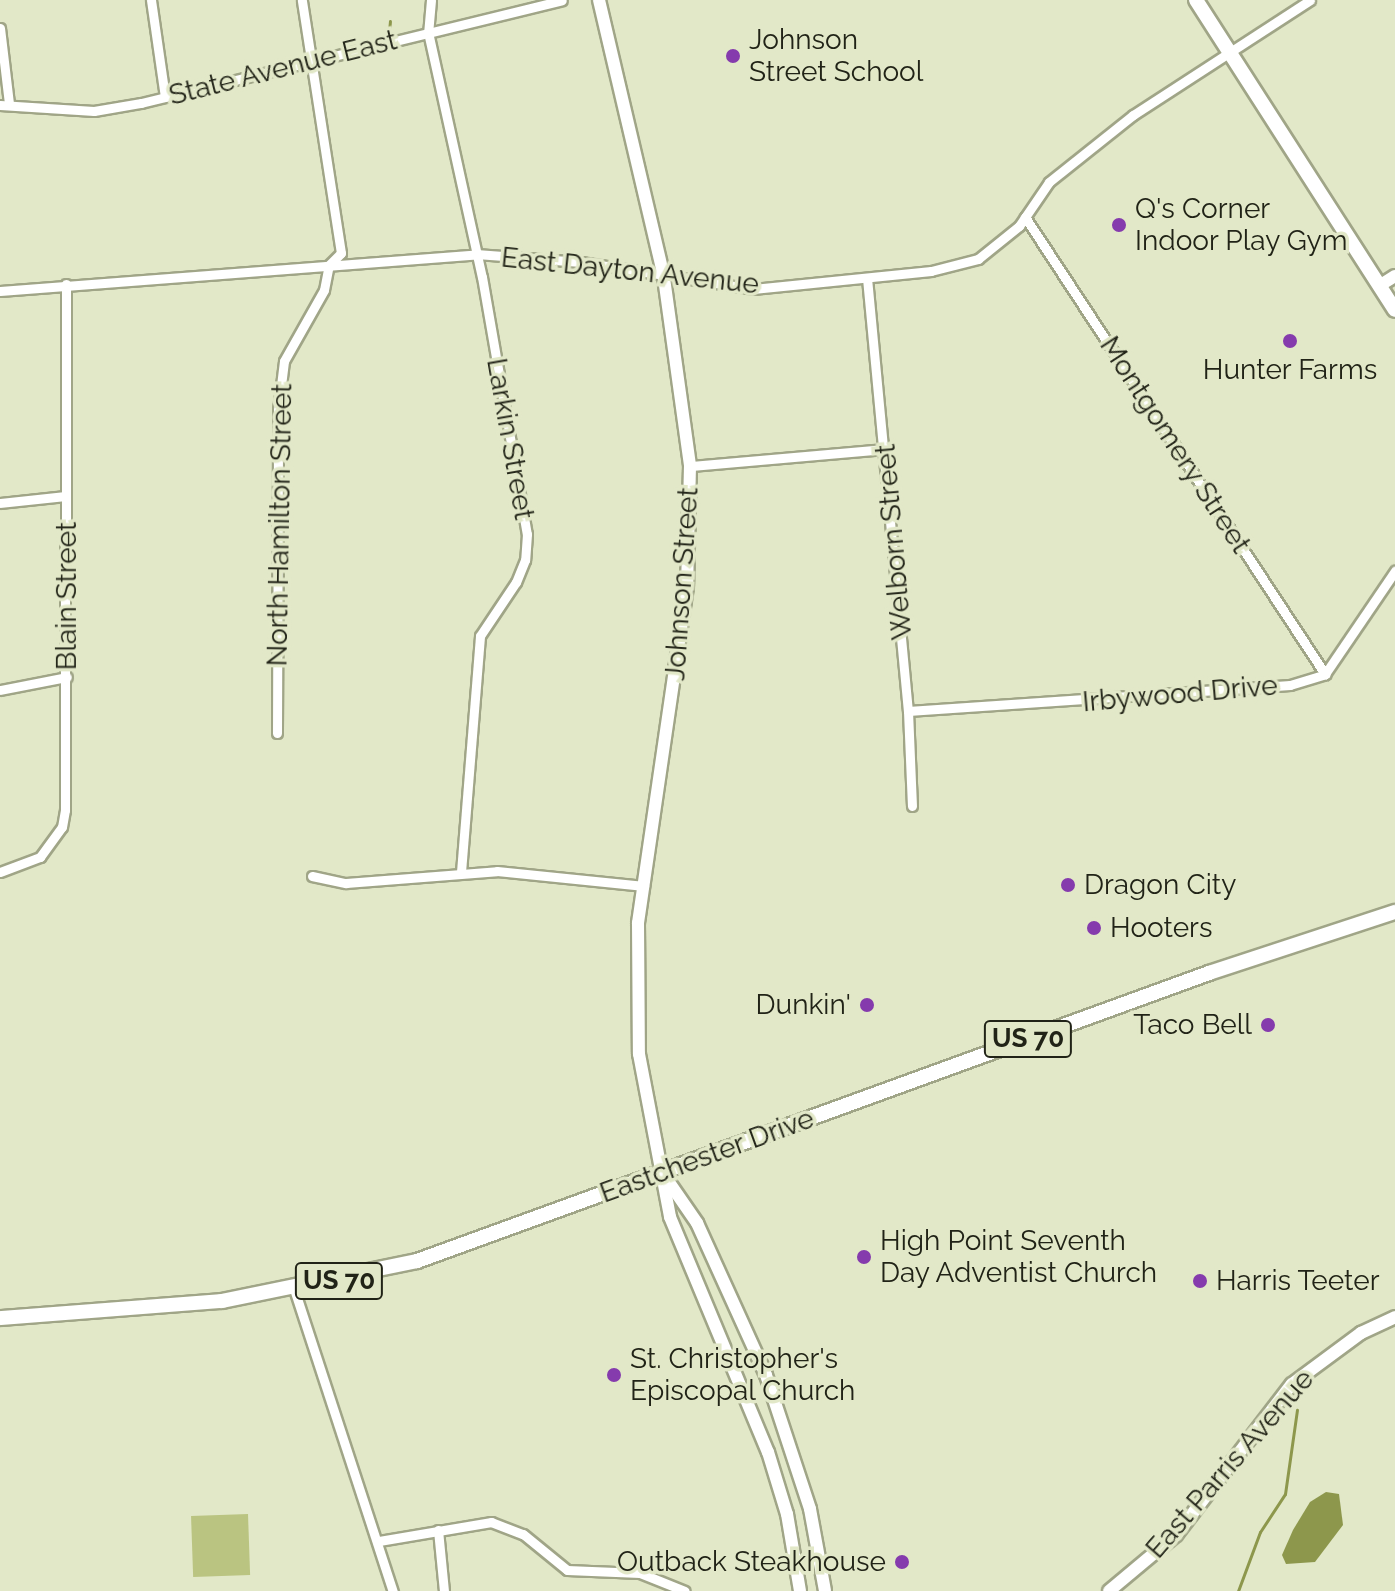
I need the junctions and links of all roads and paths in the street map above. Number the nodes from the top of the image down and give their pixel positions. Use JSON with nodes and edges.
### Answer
{"nodes":[{"id":1,"x":151,"y":0,"type":"edge"},
{"id":2,"x":302,"y":0,"type":"edge"},
{"id":3,"x":431,"y":0,"type":"edge"},
{"id":4,"x":562,"y":0,"type":"edge"},
{"id":5,"x":599,"y":0,"type":"edge"},
{"id":6,"x":1196,"y":0,"type":"edge"},
{"id":7,"x":1310,"y":0,"type":"edge"},
{"id":8,"x":0,"y":28,"type":"edge"},
{"id":9,"x":428,"y":32,"type":"junction"},
{"id":10,"x":1228,"y":49,"type":"junction"},
{"id":11,"x":312,"y":62,"type":"junction"},
{"id":12,"x":165,"y":97,"type":"junction"},
{"id":13,"x":4,"y":104,"type":"edge"},
{"id":14,"x":1025,"y":217,"type":"junction"},
{"id":15,"x":476,"y":254,"type":"junction"},
{"id":16,"x":329,"y":265,"type":"junction"},
{"id":17,"x":1395,"y":276,"type":"edge"},
{"id":18,"x":664,"y":278,"type":"junction"},
{"id":19,"x":867,"y":278,"type":"junction"},
{"id":20,"x":66,"y":284,"type":"junction"},
{"id":21,"x":1379,"y":286,"type":"junction"},
{"id":22,"x":0,"y":291,"type":"edge"},
{"id":23,"x":1395,"y":310,"type":"edge"},
{"id":24,"x":886,"y":449,"type":"junction"},
{"id":25,"x":690,"y":466,"type":"junction"},
{"id":26,"x":66,"y":496,"type":"junction"},
{"id":27,"x":0,"y":503,"type":"edge"},
{"id":28,"x":1395,"y":571,"type":"edge"},
{"id":29,"x":1325,"y":674,"type":"junction"},
{"id":30,"x":67,"y":677,"type":"junction"},
{"id":31,"x":0,"y":690,"type":"edge"},
{"id":32,"x":908,"y":711,"type":"junction"},
{"id":33,"x":277,"y":733,"type":"dead end"},
{"id":34,"x":912,"y":806,"type":"dead end"},
{"id":35,"x":461,"y":871,"type":"junction"},
{"id":36,"x":0,"y":872,"type":"edge"},
{"id":37,"x":312,"y":876,"type":"dead end"},
{"id":38,"x":644,"y":886,"type":"junction"},
{"id":39,"x":1395,"y":912,"type":"edge"},
{"id":40,"x":662,"y":1172,"type":"junction"},
{"id":41,"x":294,"y":1289,"type":"junction"},
{"id":42,"x":1395,"y":1317,"type":"edge"},
{"id":43,"x":0,"y":1318,"type":"edge"},
{"id":44,"x":438,"y":1530,"type":"junction"},
{"id":45,"x":379,"y":1541,"type":"junction"},
{"id":46,"x":393,"y":1591,"type":"edge"},
{"id":47,"x":444,"y":1591,"type":"edge"},
{"id":48,"x":685,"y":1591,"type":"edge"},
{"id":49,"x":800,"y":1591,"type":"edge"},
{"id":50,"x":825,"y":1591,"type":"edge"},
{"id":51,"x":1109,"y":1591,"type":"edge"}],
"edges":[{"from":1,"to":12,"type":"street"},
{"from":2,"to":11,"type":"street","name":"North Hamilton Street"},
{"from":3,"to":9,"type":"street","name":"Larkin Street"},
{"from":4,"to":9,"type":"street","name":"State Avenue East"},
{"from":5,"to":18,"type":"street","name":"Johnson Street"},
{"from":6,"to":10,"type":"main road"},
{"from":7,"to":10,"type":"street","name":"East Dayton Avenue"},
{"from":8,"to":13,"type":"street"},
{"from":9,"to":11,"type":"street","name":"State Avenue East"},
{"from":9,"to":15,"type":"street","name":"Larkin Street"},
{"from":10,"to":14,"type":"street","name":"East Dayton Avenue"},
{"from":10,"to":21,"type":"main road"},
{"from":11,"to":12,"type":"street","name":"State Avenue East"},
{"from":11,"to":16,"type":"street","name":"North Hamilton Street"},
{"from":12,"to":13,"type":"street","name":"State Avenue East"},
{"from":14,"to":19,"type":"street","name":"East Dayton Avenue"},
{"from":14,"to":29,"type":"street","name":"Montgomery Street"},
{"from":15,"to":16,"type":"street","name":"East Dayton Avenue"},
{"from":15,"to":18,"type":"street","name":"East Dayton Avenue"},
{"from":15,"to":35,"type":"street","name":"Larkin Street"},
{"from":16,"to":20,"type":"street","name":"East Dayton Avenue"},
{"from":16,"to":33,"type":"street","name":"North Hamilton Street"},
{"from":17,"to":21,"type":"street"},
{"from":18,"to":19,"type":"street","name":"East Dayton Avenue"},
{"from":18,"to":25,"type":"street","name":"Johnson Street"},
{"from":19,"to":24,"type":"street","name":"Welborn Street"},
{"from":20,"to":22,"type":"street","name":"East Dayton Avenue"},
{"from":20,"to":26,"type":"street","name":"Blain Street"},
{"from":21,"to":23,"type":"main road"},
{"from":24,"to":25,"type":"street"},
{"from":24,"to":32,"type":"street","name":"Welborn Street"},
{"from":25,"to":38,"type":"street","name":"Johnson Street"},
{"from":26,"to":27,"type":"street"},
{"from":26,"to":30,"type":"street","name":"Blain Street"},
{"from":28,"to":29,"type":"street"},
{"from":29,"to":32,"type":"street","name":"Irbywood Drive"},
{"from":30,"to":31,"type":"street"},
{"from":30,"to":36,"type":"street","name":"Blain Street"},
{"from":32,"to":34,"type":"street","name":"Welborn Street"},
{"from":35,"to":37,"type":"street"},
{"from":35,"to":38,"type":"street"},
{"from":38,"to":40,"type":"street","name":"Johnson Street"},
{"from":39,"to":40,"type":"main road","name":"Eastchester Drive","number":"US 70"},
{"from":40,"to":41,"type":"main road","name":"Eastchester Drive","number":"US 70"},
{"from":40,"to":49,"type":"street","name":"Johnson Street"},
{"from":40,"to":50,"type":"street","name":"Johnson Street"},
{"from":41,"to":43,"type":"main road","name":"Eastchester Drive","number":"US 70"},
{"from":41,"to":45,"type":"street"},
{"from":42,"to":51,"type":"street","name":"East Parris Avenue"},
{"from":44,"to":45,"type":"street"},
{"from":44,"to":47,"type":"street"},
{"from":44,"to":48,"type":"street"},
{"from":45,"to":46,"type":"street"}]}
